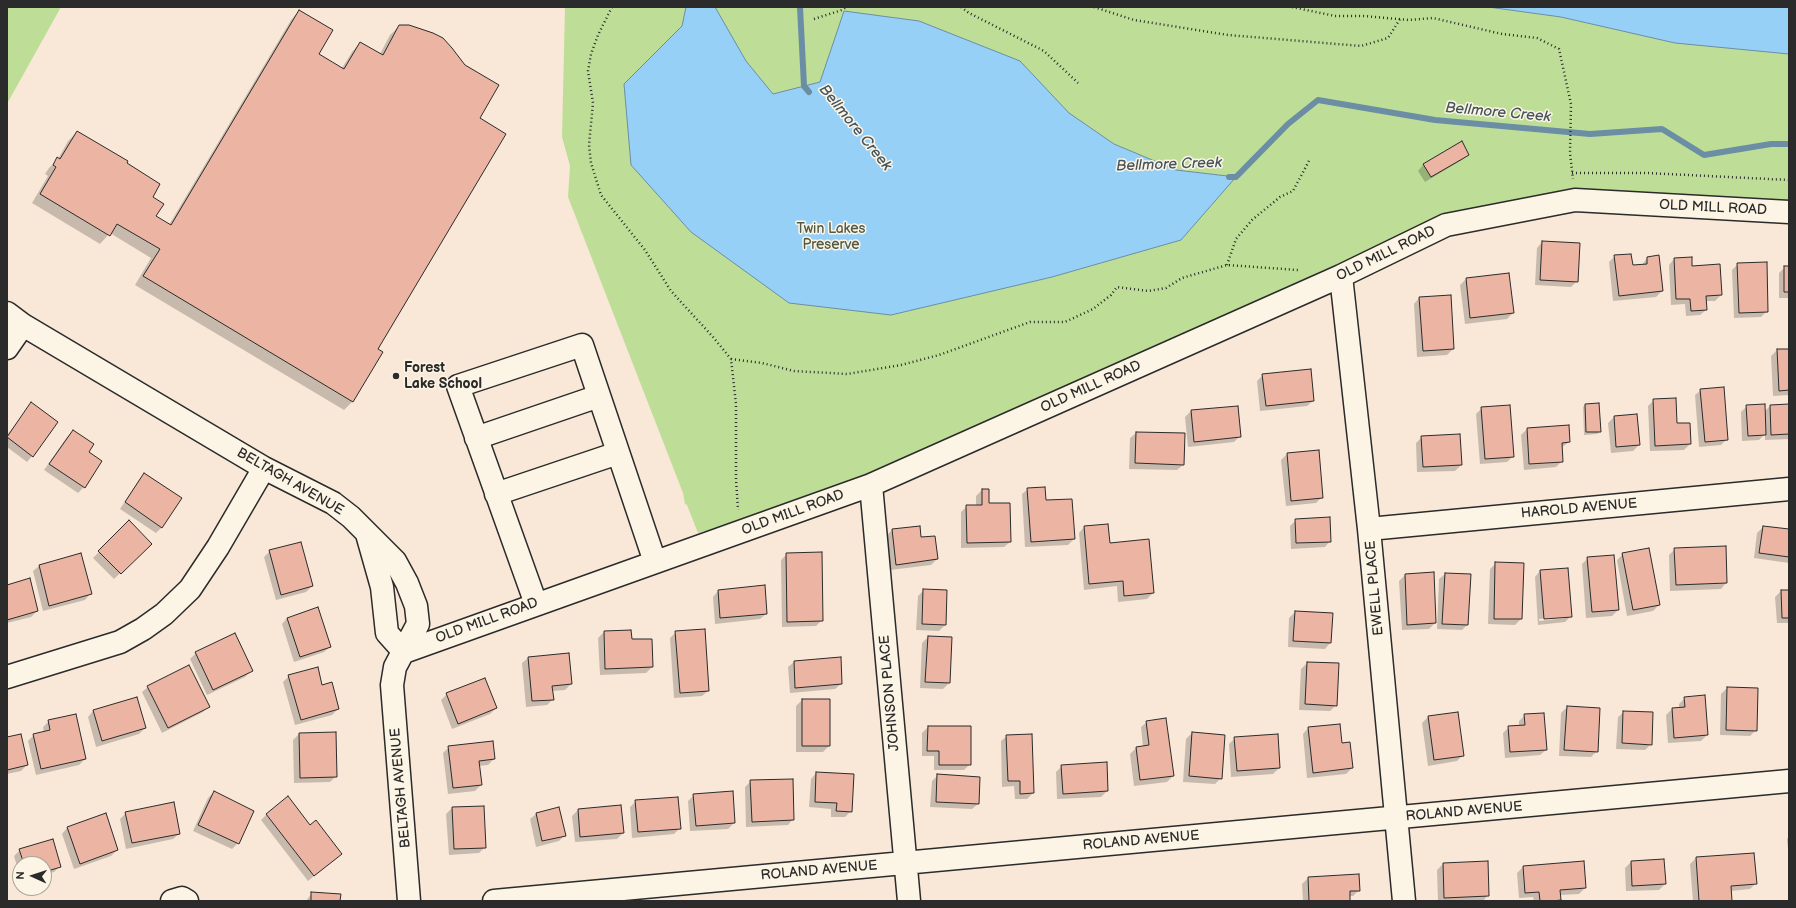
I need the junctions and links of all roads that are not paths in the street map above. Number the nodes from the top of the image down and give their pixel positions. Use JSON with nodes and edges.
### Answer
{"nodes":[{"id":1,"x":1789,"y":212,"type":"edge"},
{"id":2,"x":1341,"y":276,"type":"junction"},
{"id":3,"x":15,"y":319,"type":"edge"},
{"id":4,"x":7,"y":348,"type":"edge"},
{"id":5,"x":598,"y":396,"type":"junction"},
{"id":6,"x":476,"y":438,"type":"junction"},
{"id":7,"x":618,"y":453,"type":"junction"},
{"id":8,"x":264,"y":468,"type":"junction"},
{"id":9,"x":871,"y":484,"type":"junction"},
{"id":10,"x":1789,"y":489,"type":"edge"},
{"id":11,"x":496,"y":494,"type":"junction"},
{"id":12,"x":1369,"y":529,"type":"junction"},
{"id":13,"x":366,"y":533,"type":"junction"},
{"id":14,"x":655,"y":562,"type":"junction"},
{"id":15,"x":536,"y":604,"type":"junction"},
{"id":16,"x":404,"y":652,"type":"junction"},
{"id":17,"x":7,"y":677,"type":"edge"},
{"id":18,"x":1789,"y":781,"type":"edge"},
{"id":19,"x":1396,"y":818,"type":"junction"},
{"id":20,"x":905,"y":863,"type":"junction"},
{"id":21,"x":172,"y":901,"type":"edge"},
{"id":22,"x":187,"y":901,"type":"edge"},
{"id":23,"x":410,"y":901,"type":"edge"},
{"id":24,"x":494,"y":901,"type":"edge"},
{"id":25,"x":909,"y":901,"type":"edge"},
{"id":26,"x":1404,"y":901,"type":"edge"}],
"edges":[{"from":1,"to":2,"type":"street","name":"OLD MILL ROAD"},
{"from":2,"to":9,"type":"street","name":"OLD MILL ROAD"},
{"from":2,"to":12,"type":"street","name":"EWELL PLACE"},
{"from":3,"to":4,"type":"street"},
{"from":3,"to":8,"type":"street","name":"BELTAGH AVENUE"},
{"from":5,"to":6,"type":"street"},
{"from":5,"to":6,"type":"street"},
{"from":5,"to":7,"type":"street"},
{"from":6,"to":11,"type":"street"},
{"from":7,"to":11,"type":"street"},
{"from":7,"to":14,"type":"street"},
{"from":8,"to":13,"type":"street","name":"BELTAGH AVENUE"},
{"from":8,"to":17,"type":"street"},
{"from":9,"to":14,"type":"street","name":"OLD MILL ROAD"},
{"from":9,"to":20,"type":"street","name":"JOHNSON PLACE"},
{"from":10,"to":12,"type":"street","name":"HAROLD AVENUE"},
{"from":11,"to":15,"type":"street"},
{"from":12,"to":19,"type":"street","name":"EWELL PLACE"},
{"from":13,"to":16,"type":"street","name":"BELTAGH AVENUE"},
{"from":13,"to":16,"type":"street"},
{"from":14,"to":15,"type":"street","name":"OLD MILL ROAD"},
{"from":15,"to":16,"type":"street","name":"OLD MILL ROAD"},
{"from":16,"to":23,"type":"street","name":"BELTAGH AVENUE"},
{"from":18,"to":19,"type":"street","name":"ROLAND AVENUE"},
{"from":19,"to":20,"type":"street","name":"ROLAND AVENUE"},
{"from":19,"to":26,"type":"street","name":"EWELL PLACE"},
{"from":20,"to":24,"type":"street","name":"ROLAND AVENUE"},
{"from":20,"to":25,"type":"street","name":"JOHNSON PLACE"},
{"from":21,"to":22,"type":"street"}]}
